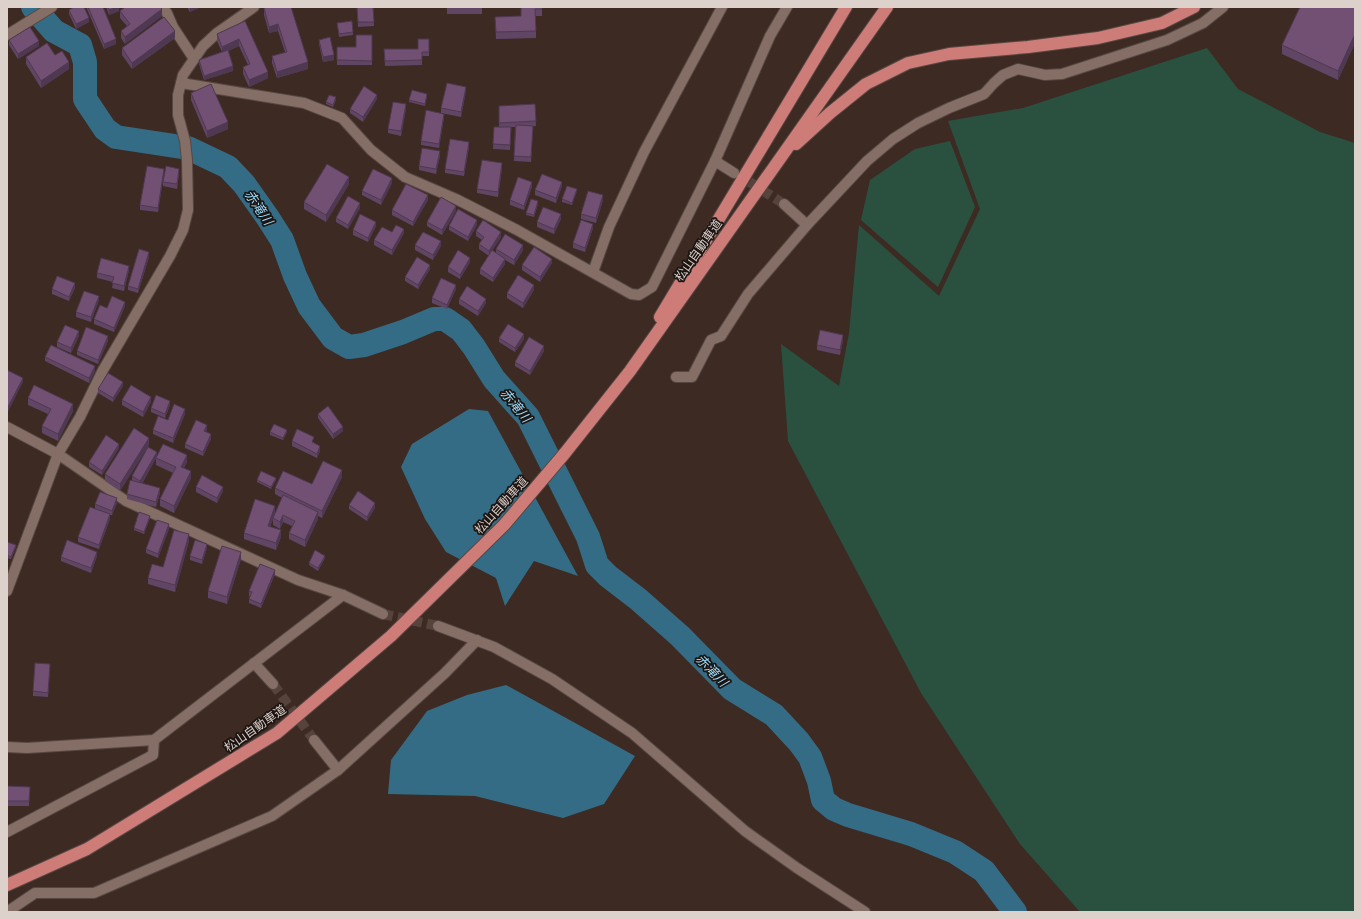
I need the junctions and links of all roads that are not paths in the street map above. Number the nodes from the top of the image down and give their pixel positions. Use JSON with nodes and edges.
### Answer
{"nodes":[{"id":1,"x":162,"y":7,"type":"edge"},
{"id":2,"x":254,"y":7,"type":"edge"},
{"id":3,"x":722,"y":7,"type":"edge"},
{"id":4,"x":787,"y":7,"type":"edge"},
{"id":5,"x":846,"y":7,"type":"edge"},
{"id":6,"x":887,"y":7,"type":"edge"},
{"id":7,"x":1194,"y":7,"type":"edge"},
{"id":8,"x":1223,"y":7,"type":"edge"},
{"id":9,"x":49,"y":9,"type":"edge"},
{"id":10,"x":7,"y":35,"type":"edge"},
{"id":11,"x":194,"y":59,"type":"junction"},
{"id":12,"x":181,"y":83,"type":"junction"},
{"id":13,"x":715,"y":162,"type":"junction"},
{"id":14,"x":777,"y":162,"type":"junction"},
{"id":15,"x":734,"y":173,"type":"tunnel mouth"},
{"id":16,"x":784,"y":204,"type":"tunnel mouth"},
{"id":17,"x":807,"y":225,"type":"junction"},
{"id":18,"x":593,"y":272,"type":"junction"},
{"id":19,"x":676,"y":377,"type":"dead end"},
{"id":20,"x":619,"y":385,"type":"junction"},
{"id":21,"x":7,"y":427,"type":"edge"},
{"id":22,"x":58,"y":454,"type":"junction"},
{"id":23,"x":7,"y":591,"type":"edge"},
{"id":24,"x":343,"y":595,"type":"junction"},
{"id":25,"x":384,"y":614,"type":"tunnel mouth"},
{"id":26,"x":438,"y":626,"type":"tunnel mouth"},
{"id":27,"x":477,"y":640,"type":"junction"},
{"id":28,"x":254,"y":663,"type":"junction"},
{"id":29,"x":273,"y":684,"type":"tunnel mouth"},
{"id":30,"x":154,"y":740,"type":"junction"},
{"id":31,"x":314,"y":740,"type":"tunnel mouth"},
{"id":32,"x":7,"y":747,"type":"edge"},
{"id":33,"x":338,"y":770,"type":"junction"},
{"id":34,"x":7,"y":832,"type":"edge"},
{"id":35,"x":7,"y":885,"type":"edge"},
{"id":36,"x":7,"y":912,"type":"edge"},
{"id":37,"x":865,"y":912,"type":"edge"}],
"edges":[{"from":1,"to":11,"type":"street"},
{"from":2,"to":11,"type":"street"},
{"from":3,"to":18,"type":"street"},
{"from":4,"to":13,"type":"street"},
{"from":5,"to":20,"type":"highway"},
{"from":6,"to":14,"type":"highway","name":"松山自動車道"},
{"from":7,"to":14,"type":"highway"},
{"from":8,"to":17,"type":"street"},
{"from":9,"to":10,"type":"street"},
{"from":11,"to":12,"type":"street"},
{"from":12,"to":18,"type":"street"},
{"from":12,"to":22,"type":"street"},
{"from":13,"to":15,"type":"street"},
{"from":13,"to":18,"type":"street"},
{"from":14,"to":20,"type":"highway","name":"松山自動車道"},
{"from":16,"to":17,"type":"street"},
{"from":17,"to":19,"type":"street"},
{"from":20,"to":35,"type":"highway","name":"松山自動車道"},
{"from":21,"to":22,"type":"street"},
{"from":22,"to":23,"type":"street"},
{"from":22,"to":24,"type":"street"},
{"from":24,"to":25,"type":"street"},
{"from":24,"to":28,"type":"street"},
{"from":26,"to":27,"type":"street"},
{"from":27,"to":33,"type":"street"},
{"from":27,"to":37,"type":"street"},
{"from":28,"to":29,"type":"street"},
{"from":28,"to":30,"type":"street"},
{"from":30,"to":32,"type":"street"},
{"from":30,"to":34,"type":"street"},
{"from":31,"to":33,"type":"street"},
{"from":33,"to":36,"type":"street"}]}
